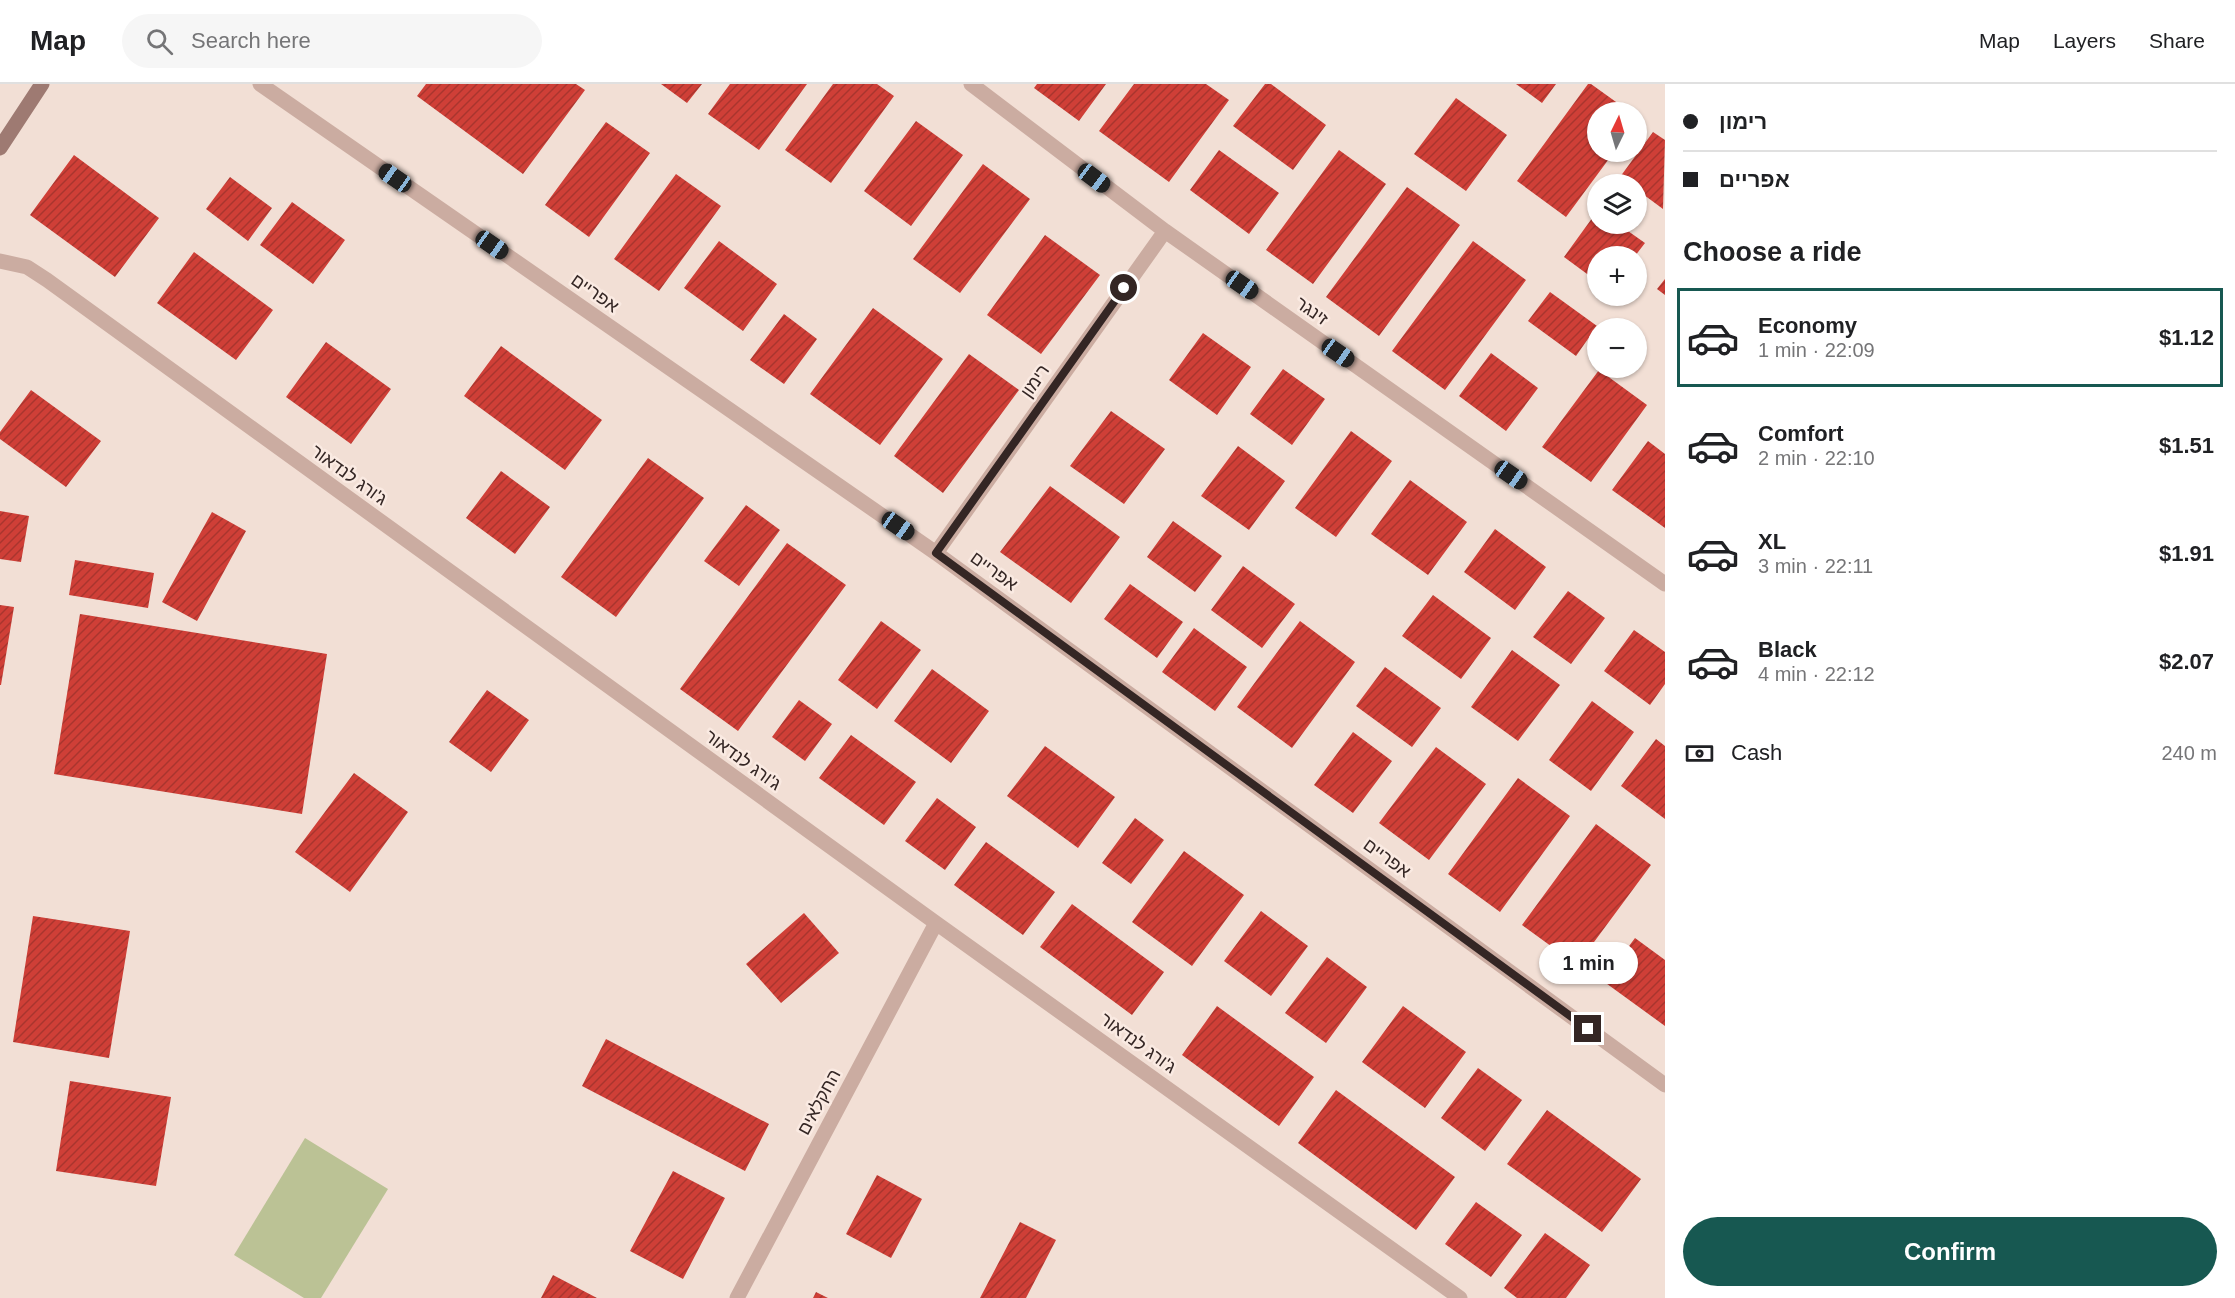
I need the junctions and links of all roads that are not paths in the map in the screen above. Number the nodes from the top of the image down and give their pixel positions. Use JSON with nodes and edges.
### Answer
{"nodes":[{"id":1,"x":42,"y":84,"type":"edge"},
{"id":2,"x":260,"y":84,"type":"edge"},
{"id":3,"x":971,"y":84,"type":"edge"},
{"id":4,"x":0,"y":148,"type":"edge"},
{"id":5,"x":1165,"y":231,"type":"junction"},
{"id":6,"x":0,"y":261,"type":"edge"},
{"id":7,"x":936,"y":553,"type":"junction"},
{"id":8,"x":1665,"y":584,"type":"edge"},
{"id":9,"x":936,"y":923,"type":"junction"},
{"id":10,"x":1665,"y":1085,"type":"edge"},
{"id":11,"x":737,"y":1298,"type":"edge"},
{"id":12,"x":1460,"y":1298,"type":"edge"}],
"edges":[{"from":1,"to":4,"type":"street"},
{"from":2,"to":7,"type":"street","name":"אפריים"},
{"from":3,"to":5,"type":"street","name":"זינגר"},
{"from":5,"to":7,"type":"street","name":"רימון"},
{"from":5,"to":8,"type":"street","name":"זינגר"},
{"from":6,"to":9,"type":"street","name":"ג'ורג לנדאור"},
{"from":7,"to":10,"type":"street","name":"אפריים"},
{"from":9,"to":11,"type":"street","name":"החקלאים"},
{"from":9,"to":12,"type":"street","name":"ג'ורג לנדאור"}]}
